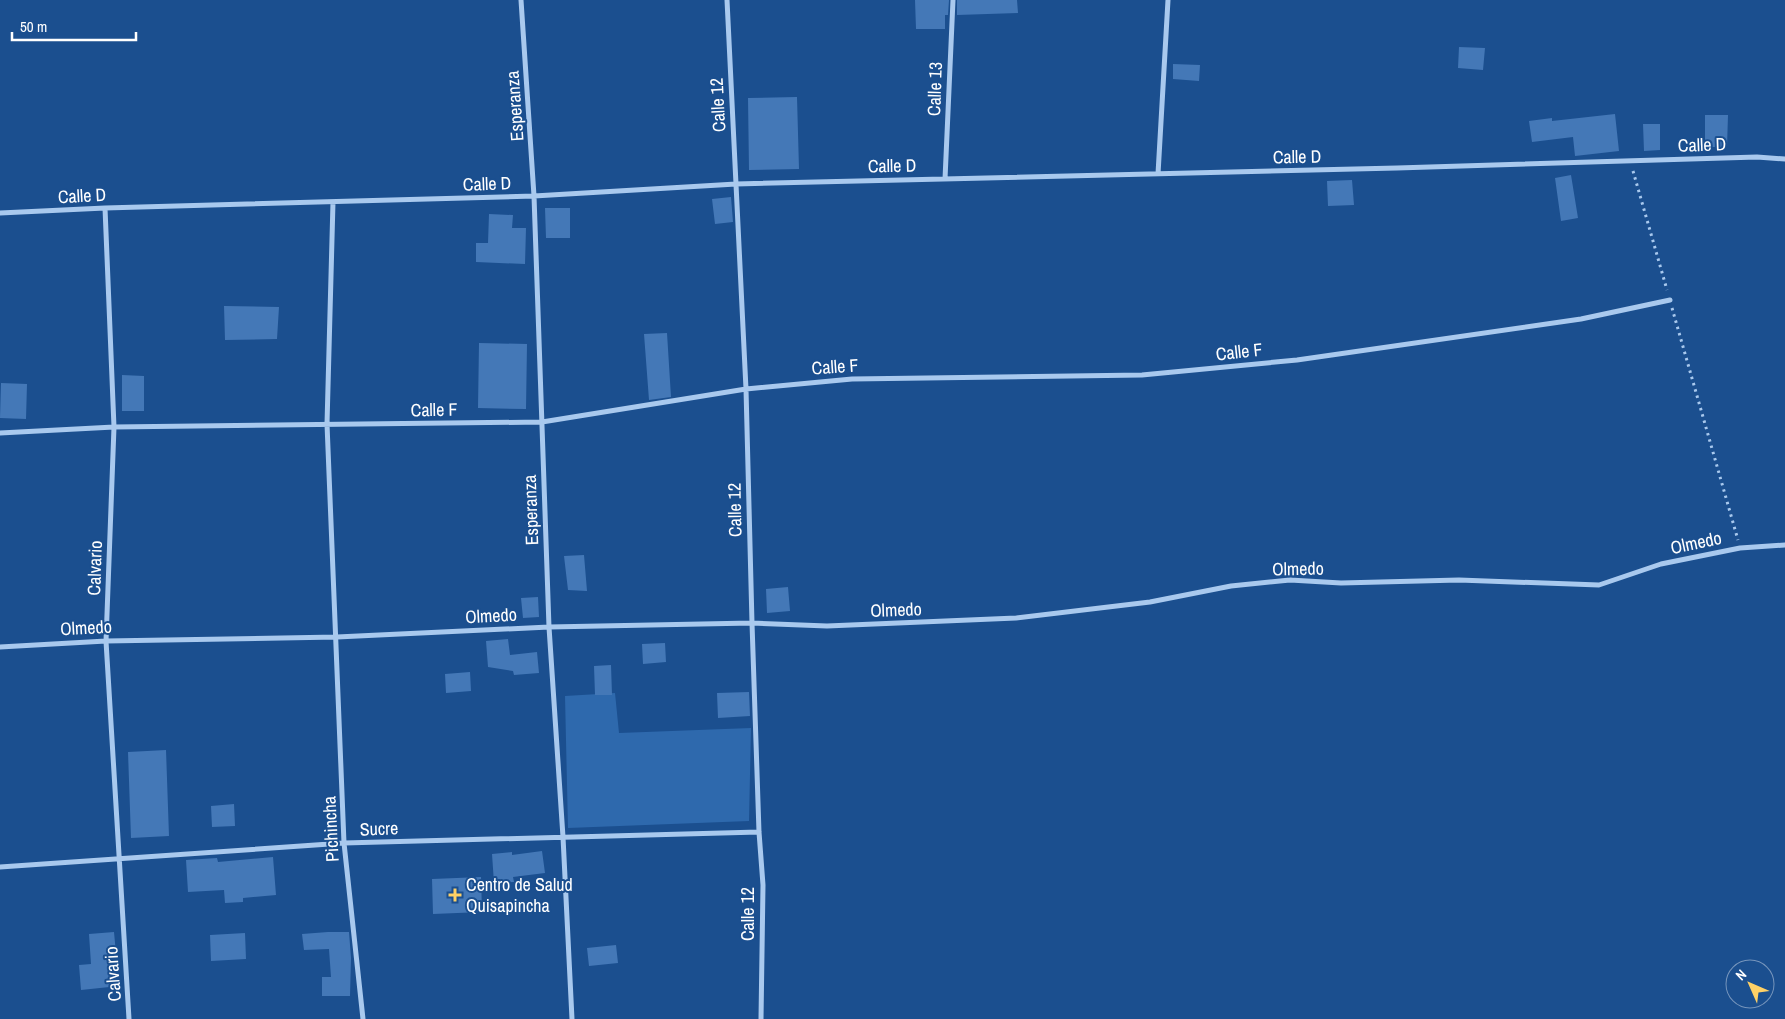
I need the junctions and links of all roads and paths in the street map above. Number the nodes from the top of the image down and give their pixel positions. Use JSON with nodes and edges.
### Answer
{"nodes":[{"id":1,"x":522,"y":0,"type":"edge"},
{"id":2,"x":727,"y":0,"type":"edge"},
{"id":3,"x":952,"y":0,"type":"edge"},
{"id":4,"x":1168,"y":0,"type":"edge"},
{"id":5,"x":1785,"y":159,"type":"edge"},
{"id":6,"x":1630,"y":161,"type":"junction"},
{"id":7,"x":1158,"y":174,"type":"junction"},
{"id":8,"x":945,"y":179,"type":"junction"},
{"id":9,"x":736,"y":184,"type":"junction"},
{"id":10,"x":534,"y":196,"type":"junction"},
{"id":11,"x":333,"y":202,"type":"junction"},
{"id":12,"x":105,"y":208,"type":"junction"},
{"id":13,"x":0,"y":213,"type":"edge"},
{"id":14,"x":1670,"y":300,"type":"junction"},
{"id":15,"x":746,"y":389,"type":"junction"},
{"id":16,"x":542,"y":422,"type":"junction"},
{"id":17,"x":327,"y":424,"type":"junction"},
{"id":18,"x":114,"y":426,"type":"junction"},
{"id":19,"x":0,"y":434,"type":"edge"},
{"id":20,"x":1785,"y":545,"type":"edge"},
{"id":21,"x":1740,"y":548,"type":"junction"},
{"id":22,"x":752,"y":623,"type":"junction"},
{"id":23,"x":549,"y":627,"type":"junction"},
{"id":24,"x":337,"y":637,"type":"junction"},
{"id":25,"x":106,"y":641,"type":"junction"},
{"id":26,"x":0,"y":647,"type":"edge"},
{"id":27,"x":760,"y":832,"type":"junction"},
{"id":28,"x":563,"y":837,"type":"junction"},
{"id":29,"x":344,"y":843,"type":"junction"},
{"id":30,"x":119,"y":859,"type":"junction"},
{"id":31,"x":0,"y":867,"type":"edge"},
{"id":32,"x":129,"y":1019,"type":"edge"},
{"id":33,"x":363,"y":1019,"type":"edge"},
{"id":34,"x":572,"y":1019,"type":"edge"},
{"id":35,"x":761,"y":1019,"type":"edge"}],
"edges":[{"from":1,"to":10,"type":"street","name":"Esperanza"},
{"from":2,"to":9,"type":"street","name":"Calle 12"},
{"from":3,"to":8,"type":"street","name":"Calle 13"},
{"from":4,"to":7,"type":"street"},
{"from":5,"to":6,"type":"street","name":"Calle D"},
{"from":6,"to":7,"type":"street","name":"Calle D"},
{"from":6,"to":14,"type":"path"},
{"from":7,"to":8,"type":"street","name":"Calle D"},
{"from":8,"to":9,"type":"street","name":"Calle D"},
{"from":9,"to":10,"type":"street","name":"Calle D"},
{"from":9,"to":15,"type":"street","name":"Calle 12"},
{"from":10,"to":11,"type":"street","name":"Calle D"},
{"from":10,"to":16,"type":"street","name":"Esperanza"},
{"from":11,"to":12,"type":"street","name":"Calle D"},
{"from":11,"to":17,"type":"street","name":"Pichincha"},
{"from":12,"to":13,"type":"street","name":"Calle D"},
{"from":12,"to":18,"type":"street","name":"Calvario"},
{"from":14,"to":15,"type":"street","name":"Calle F"},
{"from":14,"to":21,"type":"path"},
{"from":15,"to":16,"type":"street","name":"Calle F"},
{"from":15,"to":22,"type":"street","name":"Calle 12"},
{"from":16,"to":17,"type":"street","name":"Calle F"},
{"from":16,"to":23,"type":"street","name":"Esperanza"},
{"from":17,"to":18,"type":"street","name":"Calle F"},
{"from":17,"to":24,"type":"street","name":"Pichincha"},
{"from":18,"to":19,"type":"street","name":"Calle F"},
{"from":18,"to":25,"type":"street","name":"Calvario"},
{"from":20,"to":21,"type":"street","name":"Olmedo"},
{"from":21,"to":22,"type":"street","name":"Olmedo"},
{"from":22,"to":23,"type":"street","name":"Olmedo"},
{"from":22,"to":27,"type":"street","name":"Calle 12"},
{"from":23,"to":24,"type":"street","name":"Olmedo"},
{"from":23,"to":28,"type":"street","name":"Esperanza"},
{"from":24,"to":25,"type":"street","name":"Olmedo"},
{"from":24,"to":29,"type":"street","name":"Pichincha"},
{"from":25,"to":26,"type":"street","name":"Olmedo"},
{"from":25,"to":30,"type":"street","name":"Calvario"},
{"from":27,"to":28,"type":"street","name":"Sucre"},
{"from":27,"to":35,"type":"street","name":"Calle 12"},
{"from":28,"to":29,"type":"street","name":"Sucre"},
{"from":28,"to":34,"type":"street","name":"Esperanza"},
{"from":29,"to":30,"type":"street","name":"Sucre"},
{"from":29,"to":33,"type":"street","name":"Pichincha"},
{"from":30,"to":31,"type":"street","name":"Sucre"},
{"from":30,"to":32,"type":"street","name":"Calvario"}]}
